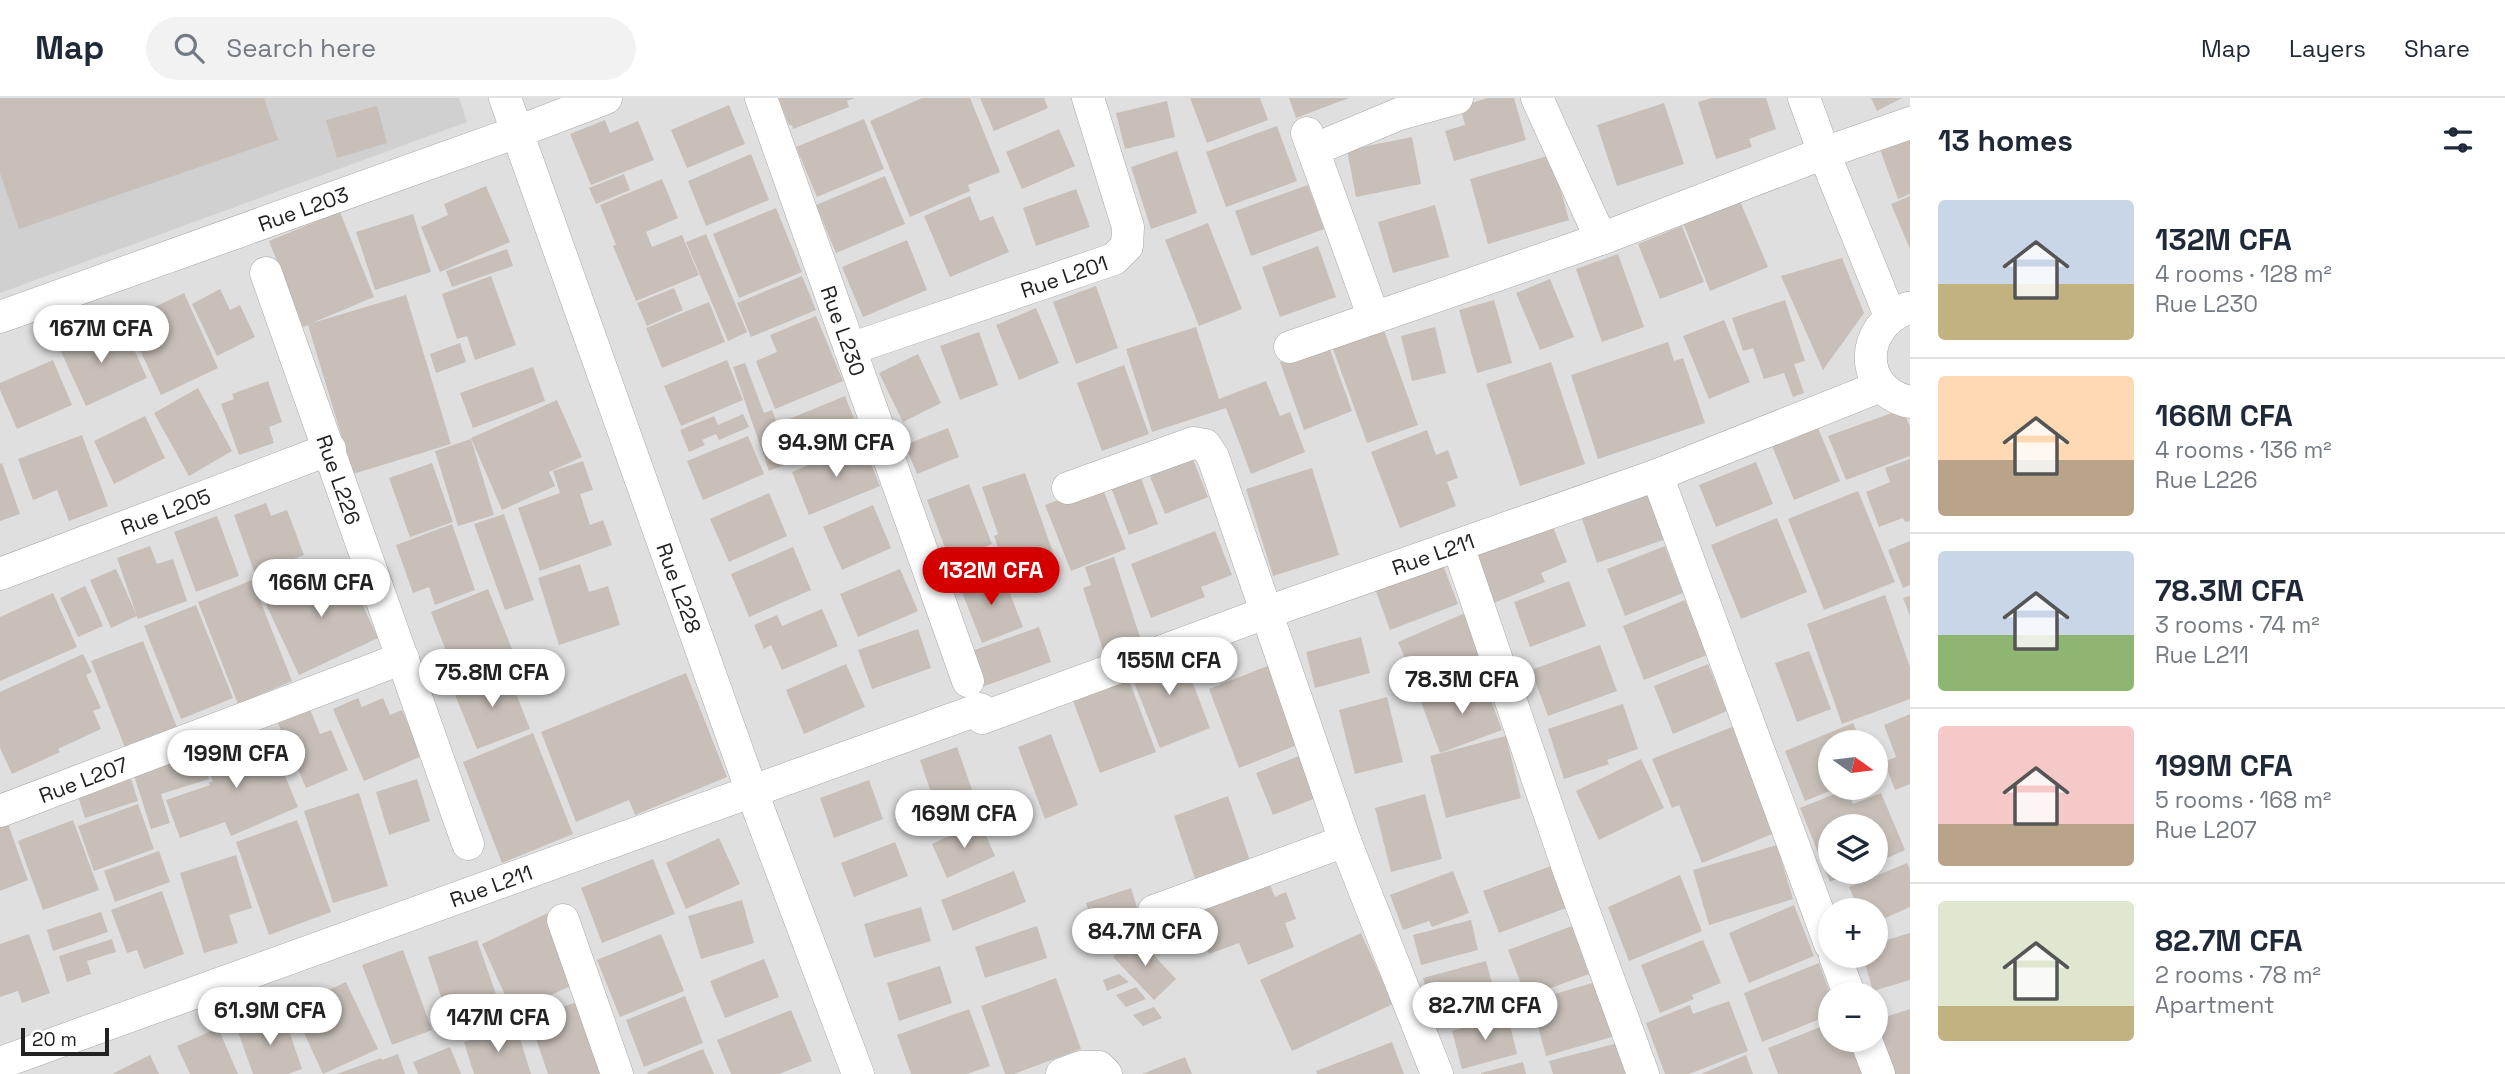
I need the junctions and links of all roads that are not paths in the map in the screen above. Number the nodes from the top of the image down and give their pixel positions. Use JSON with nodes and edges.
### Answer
{"nodes":[{"id":1,"x":505,"y":98,"type":"edge"},
{"id":2,"x":606,"y":98,"type":"edge"},
{"id":3,"x":761,"y":98,"type":"edge"},
{"id":4,"x":1088,"y":98,"type":"edge"},
{"id":5,"x":1457,"y":98,"type":"edge"},
{"id":6,"x":1537,"y":98,"type":"edge"},
{"id":7,"x":1804,"y":98,"type":"edge"},
{"id":8,"x":1910,"y":123,"type":"edge"},
{"id":9,"x":517,"y":132,"type":"junction"},
{"id":10,"x":1824,"y":153,"type":"junction"},
{"id":11,"x":1601,"y":239,"type":"junction"},
{"id":12,"x":266,"y":273,"type":"dead end"},
{"id":13,"x":1900,"y":312,"type":"edge"},
{"id":14,"x":0,"y":317,"type":"edge"},
{"id":15,"x":1374,"y":318,"type":"junction"},
{"id":16,"x":1290,"y":347,"type":"dead end"},
{"id":17,"x":850,"y":349,"type":"junction"},
{"id":18,"x":1881,"y":386,"type":"junction"},
{"id":19,"x":1910,"y":402,"type":"edge"},
{"id":20,"x":330,"y":449,"type":"junction"},
{"id":21,"x":1657,"y":475,"type":"junction"},
{"id":22,"x":1068,"y":488,"type":"dead end"},
{"id":23,"x":1458,"y":546,"type":"junction"},
{"id":24,"x":0,"y":573,"type":"edge"},
{"id":25,"x":1268,"y":612,"type":"junction"},
{"id":26,"x":403,"y":658,"type":"junction"},
{"id":27,"x":977,"y":703,"type":"junction"},
{"id":28,"x":752,"y":792,"type":"junction"},
{"id":29,"x":0,"y":811,"type":"edge"},
{"id":30,"x":1346,"y":841,"type":"junction"},
{"id":31,"x":468,"y":844,"type":"dead end"},
{"id":32,"x":1154,"y":911,"type":"dead end"},
{"id":33,"x":1818,"y":911,"type":"edge"},
{"id":34,"x":564,"y":920,"type":"dead end"},
{"id":35,"x":1871,"y":1052,"type":"edge"},
{"id":36,"x":0,"y":1063,"type":"edge"},
{"id":37,"x":617,"y":1074,"type":"edge"},
{"id":38,"x":858,"y":1074,"type":"edge"},
{"id":39,"x":1062,"y":1074,"type":"edge"},
{"id":40,"x":1106,"y":1074,"type":"edge"},
{"id":41,"x":1437,"y":1074,"type":"edge"},
{"id":42,"x":1643,"y":1074,"type":"edge"},
{"id":43,"x":1879,"y":1074,"type":"edge"}],
"edges":[{"from":1,"to":9,"type":"street","name":"Rue L228"},
{"from":2,"to":9,"type":"street","name":"Rue L203"},
{"from":3,"to":17,"type":"street","name":"Rue L230"},
{"from":4,"to":17,"type":"street","name":"Rue L201"},
{"from":5,"to":15,"type":"street"},
{"from":6,"to":11,"type":"street"},
{"from":7,"to":10,"type":"street"},
{"from":8,"to":10,"type":"street"},
{"from":9,"to":14,"type":"street","name":"Rue L203"},
{"from":9,"to":28,"type":"street","name":"Rue L228"},
{"from":10,"to":11,"type":"street"},
{"from":10,"to":13,"type":"street"},
{"from":11,"to":15,"type":"street"},
{"from":12,"to":20,"type":"street","name":"Rue L226"},
{"from":13,"to":18,"type":"street"},
{"from":15,"to":16,"type":"street"},
{"from":17,"to":27,"type":"street","name":"Rue L230"},
{"from":18,"to":19,"type":"street"},
{"from":18,"to":21,"type":"street","name":"Rue L211"},
{"from":20,"to":24,"type":"street","name":"Rue L205"},
{"from":20,"to":26,"type":"street","name":"Rue L226"},
{"from":21,"to":23,"type":"street","name":"Rue L211"},
{"from":21,"to":33,"type":"street"},
{"from":22,"to":25,"type":"street"},
{"from":23,"to":25,"type":"street","name":"Rue L211"},
{"from":23,"to":42,"type":"street"},
{"from":25,"to":27,"type":"street","name":"Rue L211"},
{"from":25,"to":30,"type":"street"},
{"from":26,"to":29,"type":"street","name":"Rue L207"},
{"from":26,"to":31,"type":"street","name":"Rue L226"},
{"from":27,"to":28,"type":"street","name":"Rue L211"},
{"from":28,"to":36,"type":"street","name":"Rue L211"},
{"from":28,"to":38,"type":"street","name":"Rue L228"},
{"from":30,"to":32,"type":"street"},
{"from":30,"to":41,"type":"street"},
{"from":34,"to":37,"type":"street"},
{"from":35,"to":43,"type":"street"},
{"from":39,"to":40,"type":"street"}]}
